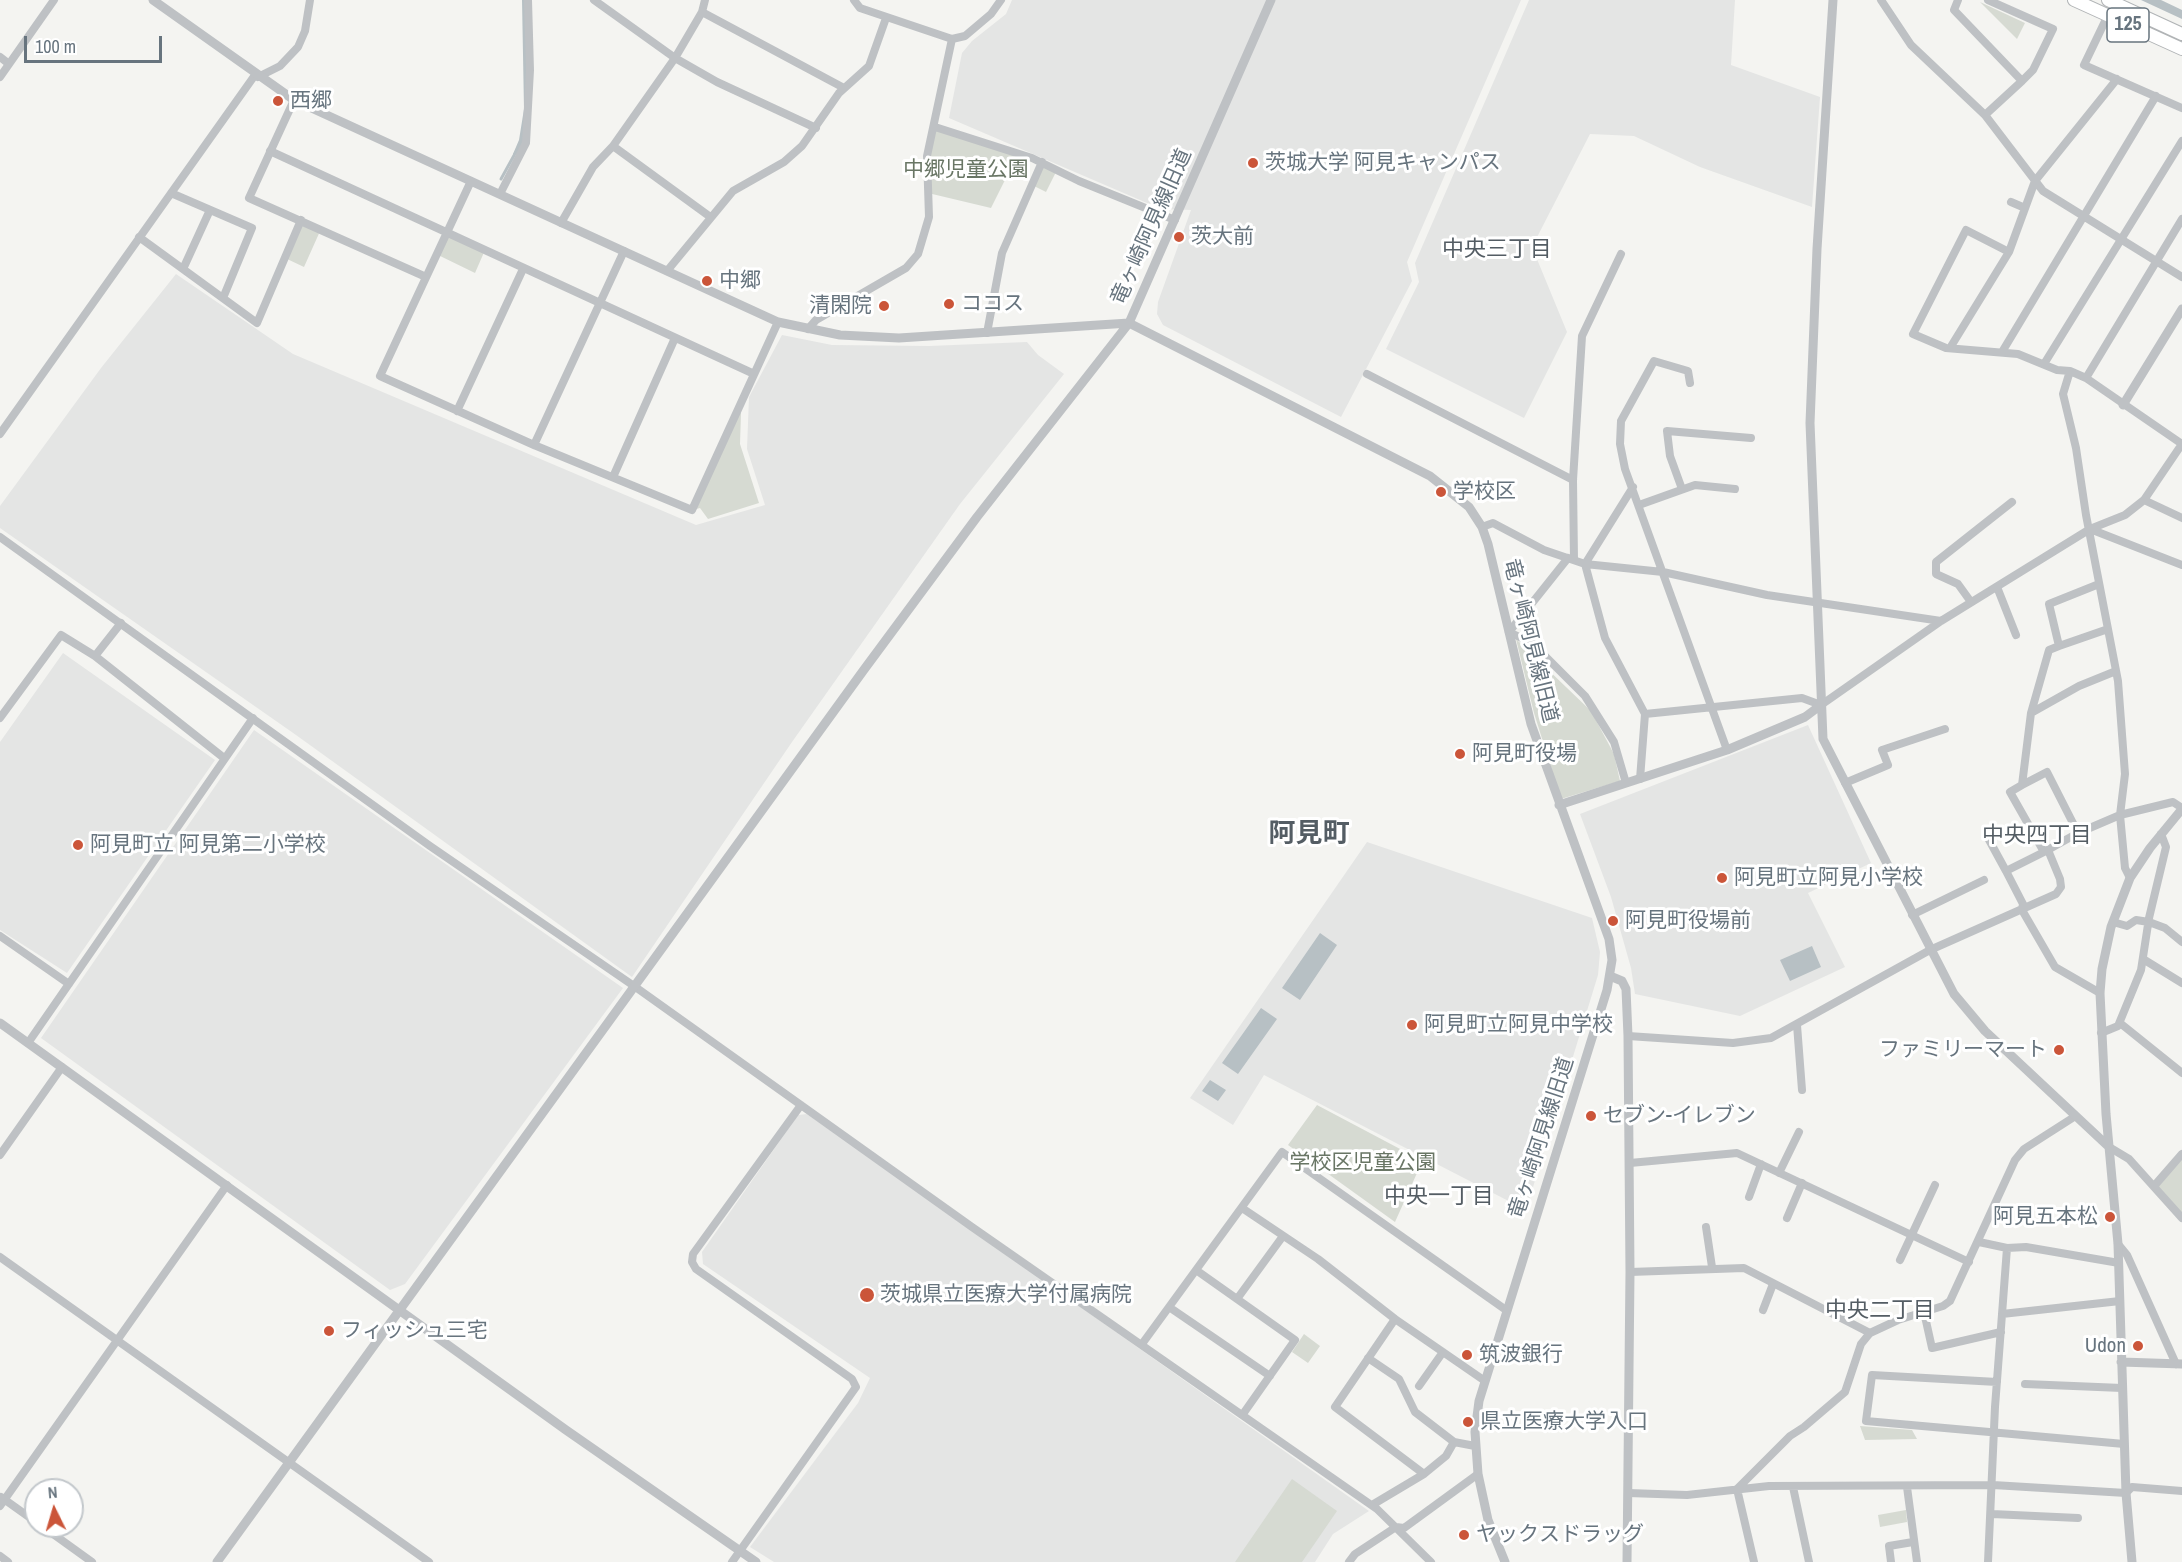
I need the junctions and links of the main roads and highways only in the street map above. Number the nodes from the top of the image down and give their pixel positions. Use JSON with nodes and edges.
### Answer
{"nodes":[{"id":1,"x":2074,"y":0,"type":"edge"},
{"id":2,"x":2108,"y":0,"type":"edge"},
{"id":3,"x":2182,"y":34,"type":"edge"},
{"id":4,"x":2182,"y":49,"type":"edge"}],
"edges":[{"from":1,"to":4,"type":"highway","number":"125"},
{"from":2,"to":3,"type":"highway","number":"125"}]}
